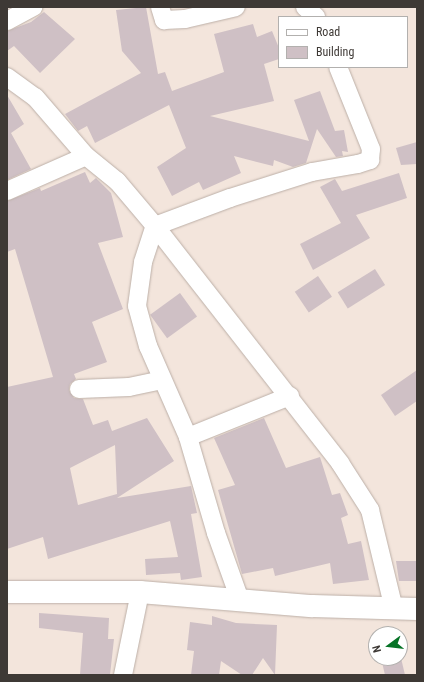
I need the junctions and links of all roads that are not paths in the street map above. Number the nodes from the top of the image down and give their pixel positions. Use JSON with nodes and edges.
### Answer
{"nodes":[{"id":1,"x":33,"y":7,"type":"edge"},
{"id":2,"x":160,"y":7,"type":"edge"},
{"id":3,"x":236,"y":7,"type":"edge"},
{"id":4,"x":305,"y":7,"type":"edge"},
{"id":5,"x":13,"y":14,"type":"edge"},
{"id":6,"x":315,"y":16,"type":"edge"},
{"id":7,"x":338,"y":68,"type":"edge"},
{"id":8,"x":7,"y":77,"type":"edge"},
{"id":9,"x":86,"y":156,"type":"junction"},
{"id":10,"x":7,"y":191,"type":"edge"},
{"id":11,"x":155,"y":226,"type":"junction"},
{"id":12,"x":162,"y":380,"type":"junction"},
{"id":13,"x":79,"y":389,"type":"dead end"},
{"id":14,"x":290,"y":396,"type":"junction"},
{"id":15,"x":188,"y":437,"type":"junction"},
{"id":16,"x":7,"y":592,"type":"edge"},
{"id":17,"x":140,"y":592,"type":"junction"},
{"id":18,"x":240,"y":600,"type":"junction"},
{"id":19,"x":394,"y":609,"type":"junction"},
{"id":20,"x":417,"y":609,"type":"edge"},
{"id":21,"x":123,"y":675,"type":"edge"}],
"edges":[{"from":1,"to":5,"type":"street"},
{"from":2,"to":3,"type":"street"},
{"from":4,"to":6,"type":"street"},
{"from":7,"to":11,"type":"street"},
{"from":8,"to":9,"type":"street"},
{"from":9,"to":10,"type":"street"},
{"from":9,"to":11,"type":"street"},
{"from":11,"to":12,"type":"street"},
{"from":11,"to":14,"type":"street"},
{"from":12,"to":13,"type":"street"},
{"from":12,"to":15,"type":"street"},
{"from":14,"to":15,"type":"street"},
{"from":14,"to":19,"type":"street"},
{"from":15,"to":18,"type":"street"},
{"from":16,"to":17,"type":"street"},
{"from":17,"to":18,"type":"street"},
{"from":17,"to":21,"type":"street"},
{"from":18,"to":19,"type":"street"},
{"from":19,"to":20,"type":"street"}]}
